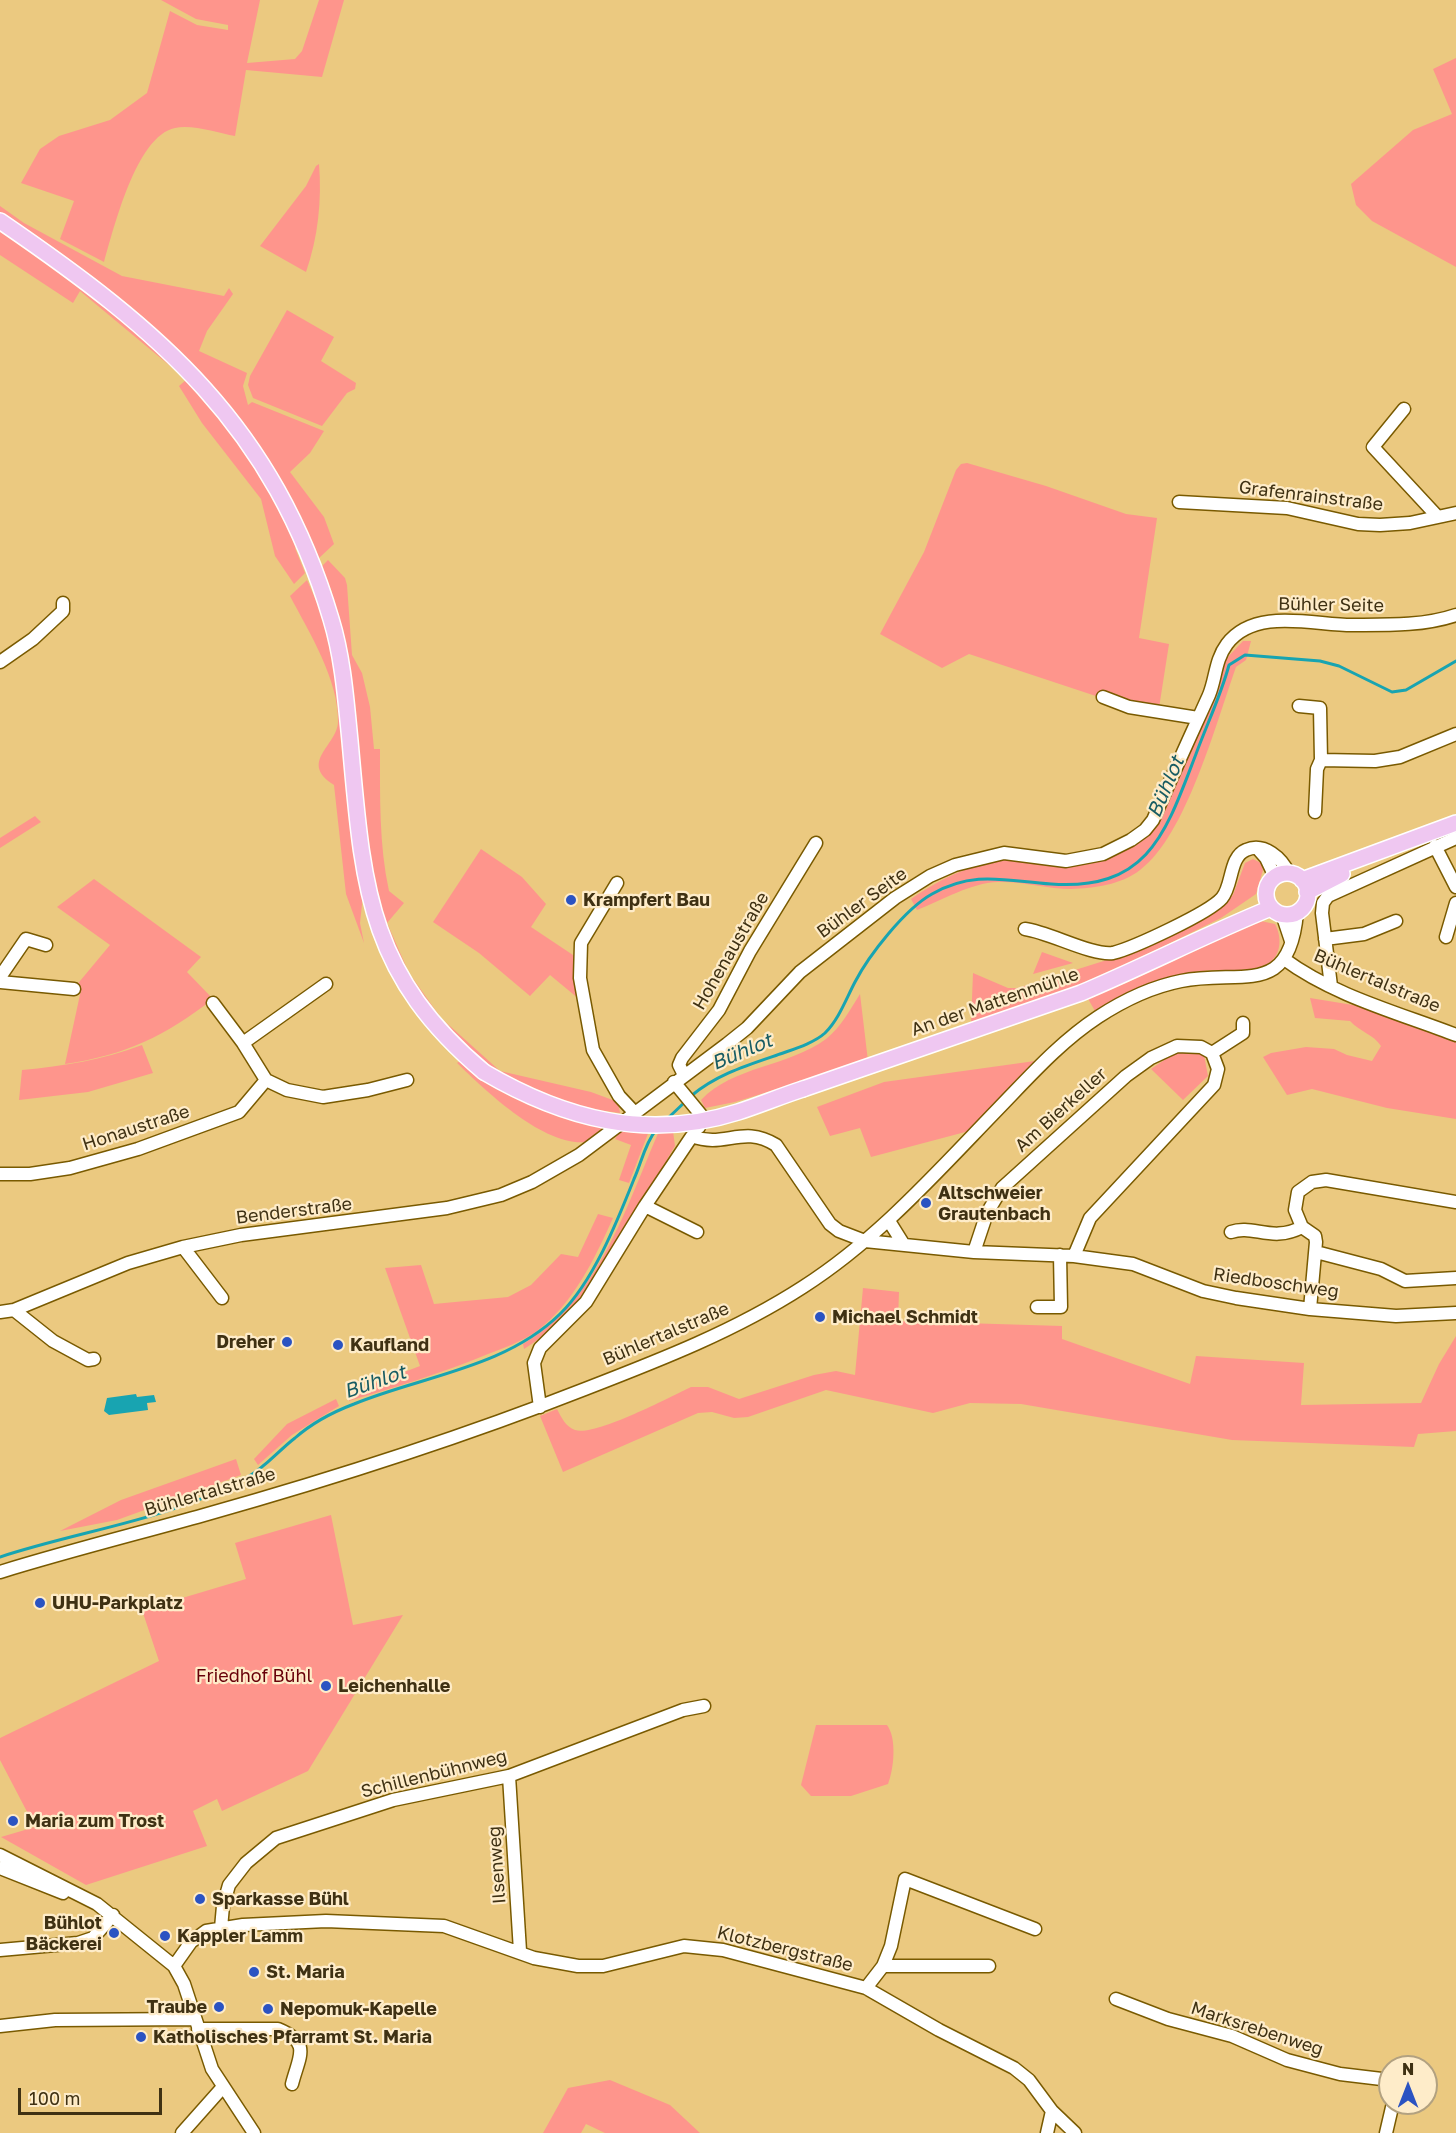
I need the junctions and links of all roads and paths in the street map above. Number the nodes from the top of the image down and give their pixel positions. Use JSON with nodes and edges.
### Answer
{"nodes":[{"id":1,"x":0,"y":221,"type":"edge"},
{"id":2,"x":1404,"y":408,"type":"dead end"},
{"id":3,"x":1179,"y":502,"type":"dead end"},
{"id":4,"x":1456,"y":513,"type":"edge"},
{"id":5,"x":1437,"y":516,"type":"junction"},
{"id":6,"x":63,"y":603,"type":"dead end"},
{"id":7,"x":1456,"y":615,"type":"edge"},
{"id":8,"x":0,"y":662,"type":"edge"},
{"id":9,"x":1103,"y":697,"type":"dead end"},
{"id":10,"x":1299,"y":706,"type":"dead end"},
{"id":11,"x":1198,"y":718,"type":"junction"},
{"id":12,"x":1456,"y":734,"type":"edge"},
{"id":13,"x":1321,"y":760,"type":"junction"},
{"id":14,"x":1315,"y":812,"type":"dead end"},
{"id":15,"x":1456,"y":823,"type":"edge"},
{"id":16,"x":1456,"y":838,"type":"edge"},
{"id":17,"x":816,"y":843,"type":"dead end"},
{"id":18,"x":1435,"y":846,"type":"junction"},
{"id":19,"x":1293,"y":881,"type":"junction"},
{"id":20,"x":617,"y":883,"type":"dead end"},
{"id":21,"x":1456,"y":887,"type":"edge"},
{"id":22,"x":1279,"y":908,"type":"junction"},
{"id":23,"x":1455,"y":910,"type":"edge"},
{"id":24,"x":1396,"y":921,"type":"dead end"},
{"id":25,"x":1025,"y":929,"type":"dead end"},
{"id":26,"x":1446,"y":938,"type":"dead end"},
{"id":27,"x":1325,"y":939,"type":"junction"},
{"id":28,"x":46,"y":945,"type":"dead end"},
{"id":29,"x":1284,"y":959,"type":"junction"},
{"id":30,"x":0,"y":977,"type":"edge"},
{"id":31,"x":0,"y":982,"type":"edge"},
{"id":32,"x":326,"y":984,"type":"dead end"},
{"id":33,"x":1330,"y":986,"type":"junction"},
{"id":34,"x":74,"y":989,"type":"dead end"},
{"id":35,"x":213,"y":1003,"type":"dead end"},
{"id":36,"x":1243,"y":1023,"type":"dead end"},
{"id":37,"x":1456,"y":1035,"type":"edge"},
{"id":38,"x":243,"y":1042,"type":"junction"},
{"id":39,"x":1212,"y":1053,"type":"junction"},
{"id":40,"x":679,"y":1078,"type":"junction"},
{"id":41,"x":266,"y":1080,"type":"junction"},
{"id":42,"x":407,"y":1080,"type":"dead end"},
{"id":43,"x":634,"y":1112,"type":"junction"},
{"id":44,"x":695,"y":1131,"type":"junction"},
{"id":45,"x":579,"y":1155,"type":"joint"},
{"id":46,"x":0,"y":1174,"type":"edge"},
{"id":47,"x":1456,"y":1202,"type":"edge"},
{"id":48,"x":645,"y":1206,"type":"junction"},
{"id":49,"x":889,"y":1221,"type":"junction"},
{"id":50,"x":1302,"y":1227,"type":"junction"},
{"id":51,"x":697,"y":1232,"type":"dead end"},
{"id":52,"x":1232,"y":1232,"type":"dead end"},
{"id":53,"x":865,"y":1241,"type":"junction"},
{"id":54,"x":904,"y":1245,"type":"junction"},
{"id":55,"x":183,"y":1247,"type":"junction"},
{"id":56,"x":974,"y":1252,"type":"junction"},
{"id":57,"x":1316,"y":1252,"type":"junction"},
{"id":58,"x":1060,"y":1255,"type":"junction"},
{"id":59,"x":1074,"y":1256,"type":"junction"},
{"id":60,"x":1456,"y":1278,"type":"edge"},
{"id":61,"x":222,"y":1298,"type":"dead end"},
{"id":62,"x":1037,"y":1307,"type":"dead end"},
{"id":63,"x":1310,"y":1309,"type":"junction"},
{"id":64,"x":14,"y":1310,"type":"junction"},
{"id":65,"x":0,"y":1312,"type":"edge"},
{"id":66,"x":1456,"y":1313,"type":"edge"},
{"id":67,"x":94,"y":1359,"type":"dead end"},
{"id":68,"x":540,"y":1407,"type":"junction"},
{"id":69,"x":0,"y":1572,"type":"edge"},
{"id":70,"x":704,"y":1706,"type":"dead end"},
{"id":71,"x":509,"y":1776,"type":"junction"},
{"id":72,"x":0,"y":1855,"type":"edge"},
{"id":73,"x":0,"y":1868,"type":"edge"},
{"id":74,"x":78,"y":1893,"type":"junction"},
{"id":75,"x":113,"y":1915,"type":"junction"},
{"id":76,"x":221,"y":1928,"type":"junction"},
{"id":77,"x":1035,"y":1929,"type":"dead end"},
{"id":78,"x":0,"y":1950,"type":"edge"},
{"id":79,"x":520,"y":1951,"type":"junction"},
{"id":80,"x":174,"y":1966,"type":"junction"},
{"id":81,"x":884,"y":1966,"type":"junction"},
{"id":82,"x":989,"y":1966,"type":"dead end"},
{"id":83,"x":866,"y":1988,"type":"junction"},
{"id":84,"x":1116,"y":1999,"type":"dead end"},
{"id":85,"x":197,"y":2024,"type":"junction"},
{"id":86,"x":0,"y":2026,"type":"edge"},
{"id":87,"x":1378,"y":2079,"type":"edge"},
{"id":88,"x":292,"y":2084,"type":"dead end"},
{"id":89,"x":222,"y":2088,"type":"junction"},
{"id":90,"x":1052,"y":2111,"type":"junction"},
{"id":91,"x":1390,"y":2115,"type":"edge"},
{"id":92,"x":182,"y":2133,"type":"edge"},
{"id":93,"x":254,"y":2133,"type":"edge"},
{"id":94,"x":1047,"y":2133,"type":"edge"},
{"id":95,"x":1075,"y":2133,"type":"edge"},
{"id":96,"x":1386,"y":2133,"type":"edge"}],
"edges":[{"from":1,"to":22,"type":"main road","name":"An der Mattenmühle","bridge":true},
{"from":2,"to":5,"type":"street","name":"Grafenrainstraße"},
{"from":3,"to":5,"type":"street","name":"Grafenrainstraße"},
{"from":4,"to":5,"type":"street","name":"Grafenrainstraße"},
{"from":6,"to":8,"type":"street"},
{"from":7,"to":11,"type":"street","name":"Bühler Seite"},
{"from":9,"to":11,"type":"street"},
{"from":10,"to":13,"type":"street"},
{"from":11,"to":40,"type":"street","name":"Bühler Seite"},
{"from":12,"to":13,"type":"street"},
{"from":13,"to":14,"type":"street"},
{"from":15,"to":19,"type":"main road"},
{"from":16,"to":18,"type":"street"},
{"from":17,"to":40,"type":"street","name":"Hohenaustraße"},
{"from":18,"to":21,"type":"street"},
{"from":18,"to":27,"type":"street"},
{"from":19,"to":22,"type":"main road"},
{"from":19,"to":22,"type":"main road"},
{"from":19,"to":25,"type":"street","name":"An der Mattenmühle"},
{"from":20,"to":43,"type":"street"},
{"from":22,"to":29,"type":"street","name":"Bühlertalstraße"},
{"from":23,"to":26,"type":"street"},
{"from":24,"to":27,"type":"street"},
{"from":27,"to":33,"type":"street"},
{"from":28,"to":30,"type":"street"},
{"from":29,"to":33,"type":"street","name":"Bühlertalstraße"},
{"from":29,"to":49,"type":"street","name":"Bühlertalstraße"},
{"from":31,"to":34,"type":"street"},
{"from":32,"to":38,"type":"street"},
{"from":33,"to":37,"type":"street","name":"Bühlertalstraße"},
{"from":35,"to":38,"type":"street"},
{"from":36,"to":39,"type":"street"},
{"from":38,"to":41,"type":"street"},
{"from":39,"to":56,"type":"street","name":"Am Bierkeller"},
{"from":39,"to":59,"type":"street"},
{"from":40,"to":43,"type":"street","name":"Bühler Seite"},
{"from":40,"to":44,"type":"street"},
{"from":41,"to":42,"type":"street"},
{"from":41,"to":46,"type":"street","name":"Honaustraße"},
{"from":43,"to":45,"type":"street","name":"Bühler Seite"},
{"from":44,"to":48,"type":"street"},
{"from":44,"to":53,"type":"street","name":"Riedboschweg"},
{"from":45,"to":55,"type":"street","name":"Benderstraße"},
{"from":47,"to":50,"type":"street"},
{"from":48,"to":51,"type":"street"},
{"from":48,"to":68,"type":"street"},
{"from":49,"to":53,"type":"street","name":"Bühlertalstraße"},
{"from":49,"to":54,"type":"street"},
{"from":50,"to":52,"type":"street"},
{"from":50,"to":57,"type":"street"},
{"from":53,"to":54,"type":"street","name":"Riedboschweg"},
{"from":53,"to":68,"type":"street","name":"Bühlertalstraße"},
{"from":54,"to":56,"type":"street","name":"Riedboschweg"},
{"from":55,"to":61,"type":"street"},
{"from":55,"to":64,"type":"street","name":"Benderstraße"},
{"from":56,"to":58,"type":"street","name":"Riedboschweg"},
{"from":57,"to":60,"type":"street"},
{"from":57,"to":63,"type":"street"},
{"from":58,"to":59,"type":"street","name":"Riedboschweg"},
{"from":58,"to":62,"type":"street"},
{"from":59,"to":63,"type":"street","name":"Riedboschweg"},
{"from":63,"to":66,"type":"street","name":"Riedboschweg"},
{"from":64,"to":65,"type":"street","name":"Benderstraße"},
{"from":64,"to":67,"type":"street"},
{"from":68,"to":69,"type":"street","name":"Bühlertalstraße"},
{"from":70,"to":71,"type":"street","name":"Schillenbühnweg"},
{"from":71,"to":76,"type":"street","name":"Schillenbühnweg"},
{"from":71,"to":79,"type":"street","name":"Ilsenweg"},
{"from":72,"to":74,"type":"street"},
{"from":73,"to":74,"type":"street"},
{"from":74,"to":75,"type":"street"},
{"from":75,"to":78,"type":"street"},
{"from":75,"to":80,"type":"street"},
{"from":76,"to":79,"type":"street","name":"Klotzbergstraße"},
{"from":76,"to":80,"type":"street","name":"Klotzbergstraße"},
{"from":77,"to":81,"type":"street"},
{"from":79,"to":83,"type":"street","name":"Klotzbergstraße"},
{"from":80,"to":85,"type":"street"},
{"from":81,"to":82,"type":"street"},
{"from":81,"to":83,"type":"street"},
{"from":83,"to":90,"type":"street","name":"Klotzbergstraße"},
{"from":84,"to":87,"type":"street","name":"Marksrebenweg"},
{"from":85,"to":86,"type":"street"},
{"from":85,"to":88,"type":"street"},
{"from":85,"to":89,"type":"street"},
{"from":89,"to":92,"type":"street"},
{"from":89,"to":93,"type":"street"},
{"from":90,"to":94,"type":"street"},
{"from":90,"to":95,"type":"street","name":"Klotzbergstraße"},
{"from":91,"to":96,"type":"street"}]}
